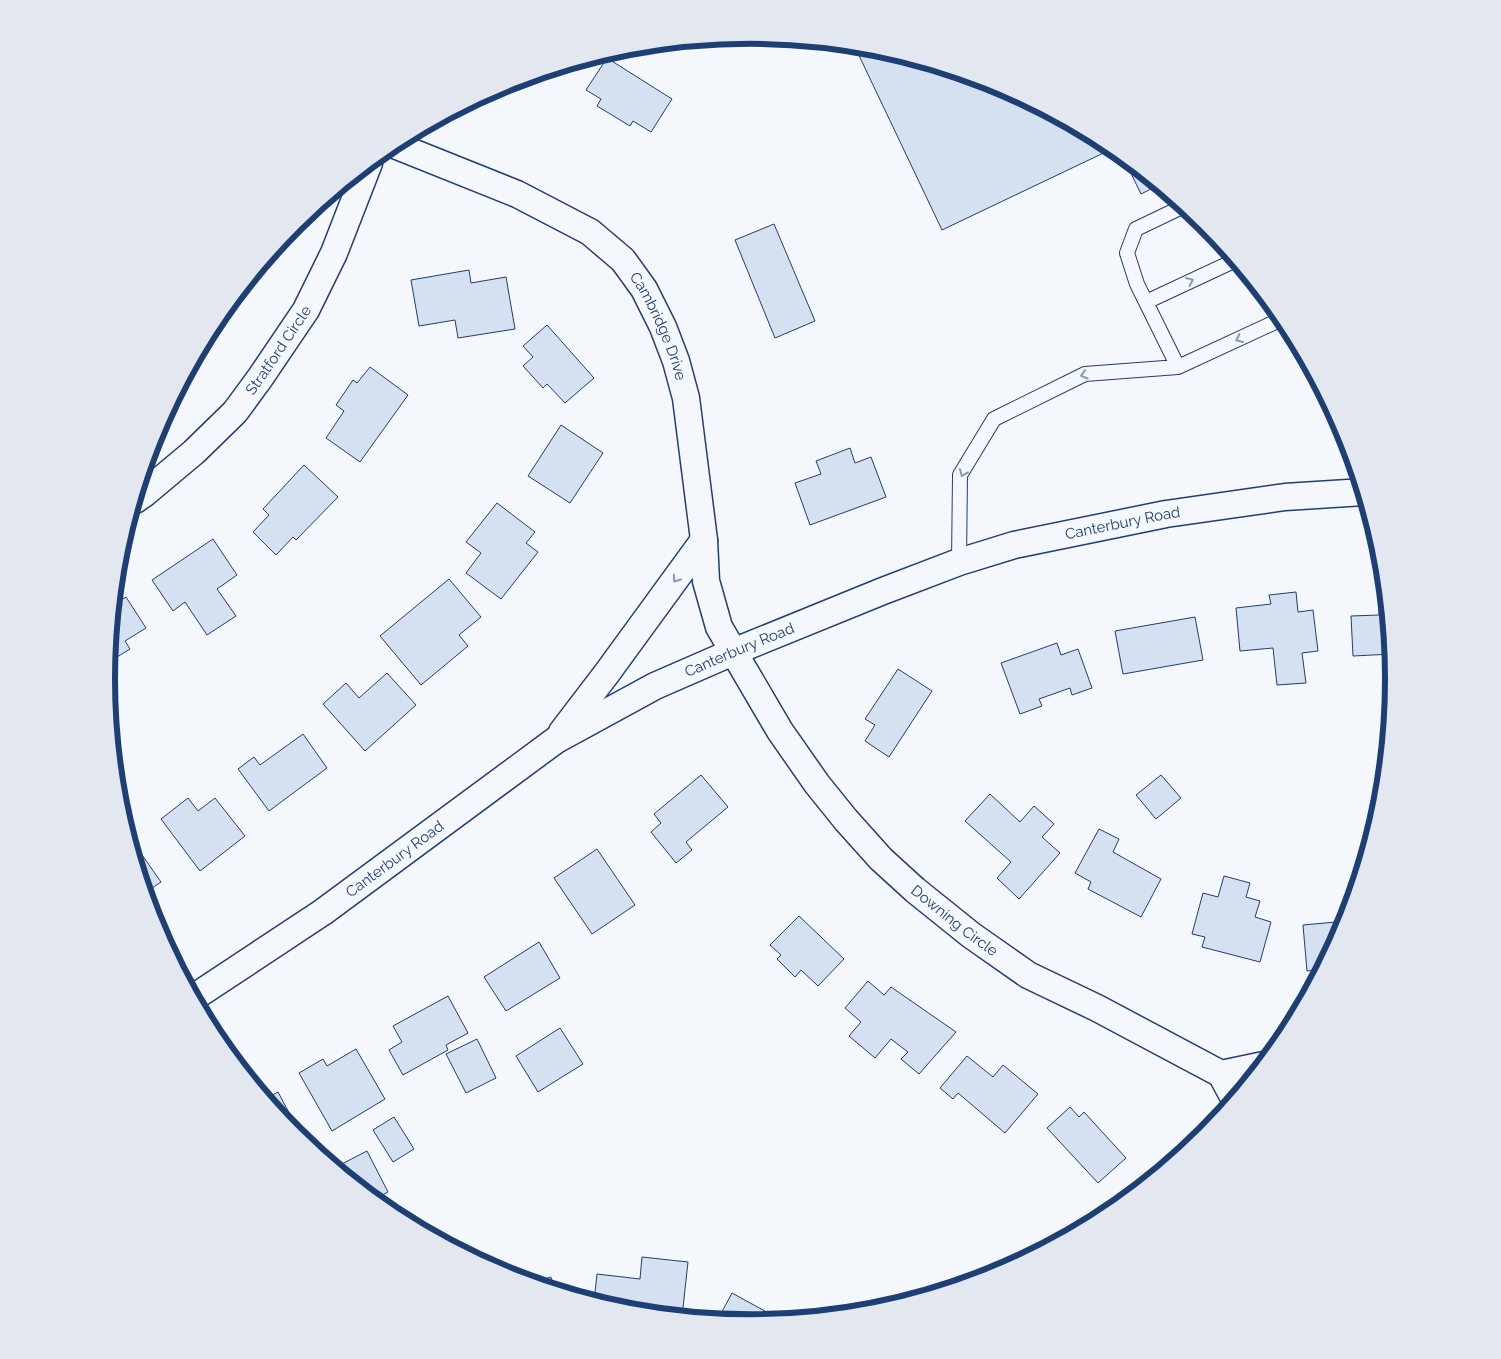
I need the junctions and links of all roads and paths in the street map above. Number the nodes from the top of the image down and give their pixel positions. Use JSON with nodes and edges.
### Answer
{"nodes":[{"id":1,"x":402,"y":148,"type":"edge"},
{"id":2,"x":365,"y":174,"type":"edge"},
{"id":3,"x":1177,"y":209,"type":"edge"},
{"id":4,"x":1230,"y":263,"type":"edge"},
{"id":5,"x":1146,"y":302,"type":"junction"},
{"id":6,"x":1276,"y":322,"type":"edge"},
{"id":7,"x":1178,"y":367,"type":"junction"},
{"id":8,"x":1358,"y":492,"type":"edge"},
{"id":9,"x":142,"y":495,"type":"edge"},
{"id":10,"x":704,"y":540,"type":"junction"},
{"id":11,"x":959,"y":562,"type":"junction"},
{"id":12,"x":733,"y":652,"type":"junction"},
{"id":13,"x":556,"y":740,"type":"junction"},
{"id":14,"x":199,"y":994,"type":"edge"},
{"id":15,"x":1255,"y":1067,"type":"edge"},
{"id":16,"x":1221,"y":1074,"type":"junction"},
{"id":17,"x":1232,"y":1094,"type":"edge"}],
"edges":[{"from":1,"to":10,"type":"street","name":"Cambridge Drive"},
{"from":2,"to":9,"type":"street","name":"Stratford Circle"},
{"from":3,"to":5,"type":"lane"},
{"from":5,"to":4,"type":"lane","one_way":true},
{"from":5,"to":7,"type":"lane"},
{"from":6,"to":7,"type":"lane","one_way":true},
{"from":7,"to":11,"type":"lane","one_way":true},
{"from":8,"to":11,"type":"street","name":"Canterbury Road"},
{"from":10,"to":12,"type":"street","name":"Cambridge Drive"},
{"from":10,"to":13,"type":"street","one_way":true},
{"from":11,"to":12,"type":"street","name":"Canterbury Road"},
{"from":12,"to":13,"type":"street","name":"Canterbury Road"},
{"from":12,"to":16,"type":"street","name":"Downing Circle"},
{"from":13,"to":14,"type":"street","name":"Canterbury Road"},
{"from":15,"to":16,"type":"street"},
{"from":16,"to":17,"type":"street"}]}
